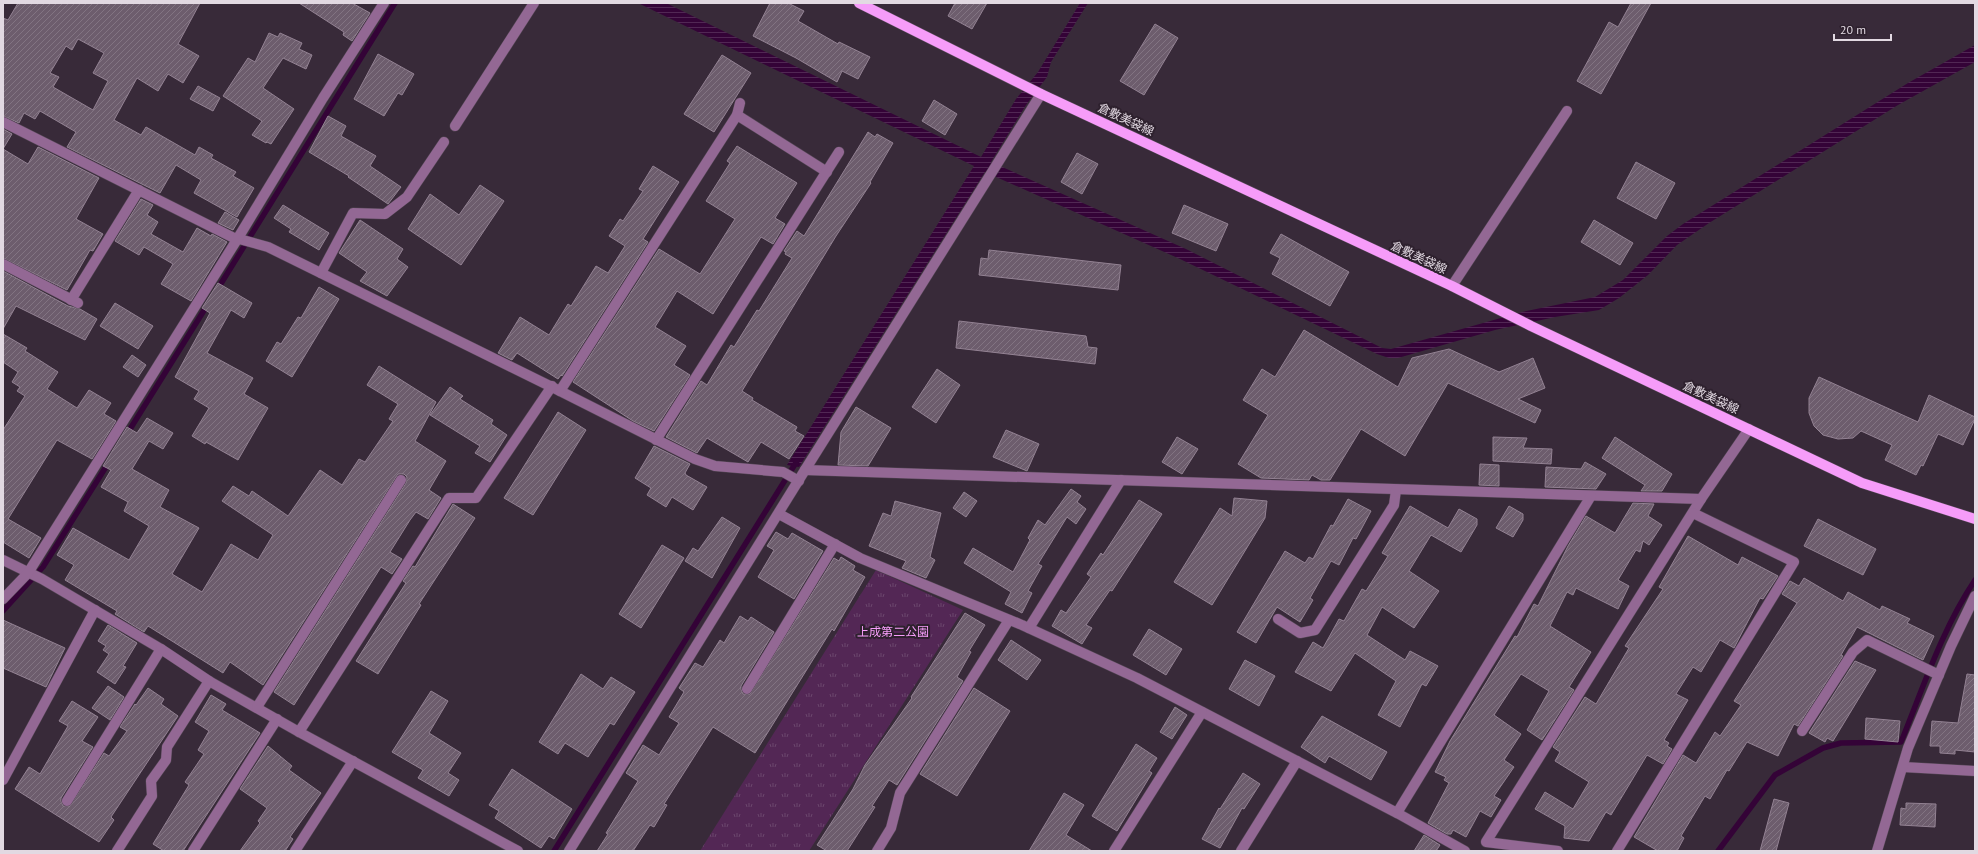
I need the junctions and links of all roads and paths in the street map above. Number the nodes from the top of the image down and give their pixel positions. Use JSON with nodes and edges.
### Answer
{"nodes":[{"id":1,"x":384,"y":3,"type":"edge"},
{"id":2,"x":534,"y":3,"type":"edge"},
{"id":3,"x":859,"y":3,"type":"edge"},
{"id":4,"x":1041,"y":94,"type":"junction"},
{"id":5,"x":740,"y":103,"type":"dead end"},
{"id":6,"x":1567,"y":111,"type":"dead end"},
{"id":7,"x":737,"y":115,"type":"junction"},
{"id":8,"x":3,"y":122,"type":"edge"},
{"id":9,"x":455,"y":126,"type":"dead end"},
{"id":10,"x":444,"y":142,"type":"dead end"},
{"id":11,"x":839,"y":152,"type":"dead end"},
{"id":12,"x":826,"y":172,"type":"junction"},
{"id":13,"x":139,"y":190,"type":"junction"},
{"id":14,"x":239,"y":238,"type":"junction"},
{"id":15,"x":3,"y":264,"type":"edge"},
{"id":16,"x":321,"y":273,"type":"junction"},
{"id":17,"x":1452,"y":286,"type":"junction"},
{"id":18,"x":556,"y":388,"type":"junction"},
{"id":19,"x":1749,"y":430,"type":"junction"},
{"id":20,"x":656,"y":440,"type":"junction"},
{"id":21,"x":805,"y":470,"type":"junction"},
{"id":22,"x":796,"y":479,"type":"junction"},
{"id":23,"x":401,"y":480,"type":"dead end"},
{"id":24,"x":1121,"y":480,"type":"junction"},
{"id":25,"x":1396,"y":490,"type":"junction"},
{"id":26,"x":1591,"y":496,"type":"junction"},
{"id":27,"x":1701,"y":499,"type":"junction"},
{"id":28,"x":1693,"y":513,"type":"junction"},
{"id":29,"x":778,"y":514,"type":"junction"},
{"id":30,"x":1975,"y":519,"type":"edge"},
{"id":31,"x":835,"y":544,"type":"junction"},
{"id":32,"x":3,"y":560,"type":"edge"},
{"id":33,"x":28,"y":573,"type":"junction"},
{"id":34,"x":1975,"y":596,"type":"edge"},
{"id":35,"x":3,"y":599,"type":"edge"},
{"id":36,"x":95,"y":610,"type":"junction"},
{"id":37,"x":1278,"y":619,"type":"dead end"},
{"id":38,"x":1010,"y":620,"type":"junction"},
{"id":39,"x":1029,"y":628,"type":"junction"},
{"id":40,"x":161,"y":649,"type":"junction"},
{"id":41,"x":1933,"y":672,"type":"junction"},
{"id":42,"x":209,"y":681,"type":"junction"},
{"id":43,"x":747,"y":690,"type":"dead end"},
{"id":44,"x":257,"y":707,"type":"junction"},
{"id":45,"x":1202,"y":712,"type":"junction"},
{"id":46,"x":277,"y":719,"type":"junction"},
{"id":47,"x":1802,"y":731,"type":"dead end"},
{"id":48,"x":299,"y":732,"type":"junction"},
{"id":49,"x":353,"y":761,"type":"junction"},
{"id":50,"x":1297,"y":761,"type":"junction"},
{"id":51,"x":1903,"y":767,"type":"junction"},
{"id":52,"x":1975,"y":771,"type":"edge"},
{"id":53,"x":3,"y":780,"type":"edge"},
{"id":54,"x":66,"y":800,"type":"dead end"},
{"id":55,"x":1397,"y":813,"type":"junction"},
{"id":56,"x":117,"y":851,"type":"edge"},
{"id":57,"x":193,"y":851,"type":"edge"},
{"id":58,"x":295,"y":851,"type":"edge"},
{"id":59,"x":518,"y":851,"type":"edge"},
{"id":60,"x":570,"y":851,"type":"edge"},
{"id":61,"x":877,"y":851,"type":"edge"},
{"id":62,"x":1114,"y":851,"type":"edge"},
{"id":63,"x":1241,"y":851,"type":"edge"},
{"id":64,"x":1465,"y":851,"type":"edge"},
{"id":65,"x":1558,"y":851,"type":"edge"},
{"id":66,"x":1617,"y":851,"type":"edge"},
{"id":67,"x":1877,"y":851,"type":"edge"}],
"edges":[{"from":1,"to":14,"type":"street"},
{"from":2,"to":9,"type":"street"},
{"from":3,"to":4,"type":"main road","name":"倉敷美袋線"},
{"from":4,"to":17,"type":"main road","name":"倉敷美袋線"},
{"from":4,"to":21,"type":"street"},
{"from":5,"to":7,"type":"street"},
{"from":6,"to":17,"type":"street"},
{"from":7,"to":12,"type":"street"},
{"from":7,"to":18,"type":"street"},
{"from":8,"to":13,"type":"street"},
{"from":10,"to":16,"type":"street"},
{"from":11,"to":12,"type":"street"},
{"from":12,"to":20,"type":"street"},
{"from":13,"to":14,"type":"street"},
{"from":13,"to":15,"type":"street"},
{"from":14,"to":16,"type":"street"},
{"from":14,"to":33,"type":"street"},
{"from":16,"to":18,"type":"street"},
{"from":17,"to":19,"type":"main road","name":"倉敷美袋線"},
{"from":18,"to":20,"type":"street"},
{"from":18,"to":48,"type":"street"},
{"from":19,"to":27,"type":"street"},
{"from":19,"to":30,"type":"main road","name":"倉敷美袋線"},
{"from":20,"to":22,"type":"street"},
{"from":21,"to":22,"type":"street"},
{"from":21,"to":24,"type":"street"},
{"from":22,"to":29,"type":"street"},
{"from":23,"to":44,"type":"street"},
{"from":24,"to":25,"type":"street"},
{"from":24,"to":39,"type":"street"},
{"from":25,"to":26,"type":"street"},
{"from":25,"to":37,"type":"street"},
{"from":26,"to":27,"type":"street"},
{"from":26,"to":55,"type":"street"},
{"from":27,"to":28,"type":"street"},
{"from":28,"to":65,"type":"street"},
{"from":28,"to":66,"type":"street"},
{"from":29,"to":31,"type":"street"},
{"from":29,"to":60,"type":"street"},
{"from":31,"to":38,"type":"street"},
{"from":31,"to":43,"type":"street"},
{"from":32,"to":33,"type":"street"},
{"from":33,"to":35,"type":"street"},
{"from":33,"to":36,"type":"street"},
{"from":34,"to":41,"type":"street"},
{"from":36,"to":40,"type":"street"},
{"from":36,"to":53,"type":"street"},
{"from":38,"to":39,"type":"street"},
{"from":38,"to":61,"type":"street"},
{"from":39,"to":45,"type":"street"},
{"from":40,"to":42,"type":"street"},
{"from":40,"to":54,"type":"street"},
{"from":41,"to":47,"type":"street"},
{"from":41,"to":51,"type":"street"},
{"from":42,"to":44,"type":"street"},
{"from":42,"to":56,"type":"street"},
{"from":44,"to":46,"type":"street"},
{"from":45,"to":50,"type":"street"},
{"from":45,"to":62,"type":"street"},
{"from":46,"to":48,"type":"street"},
{"from":46,"to":57,"type":"street"},
{"from":48,"to":49,"type":"street"},
{"from":49,"to":58,"type":"street"},
{"from":49,"to":59,"type":"street"},
{"from":50,"to":55,"type":"street"},
{"from":50,"to":63,"type":"street"},
{"from":51,"to":52,"type":"street"},
{"from":51,"to":67,"type":"street"},
{"from":55,"to":64,"type":"street"}]}
